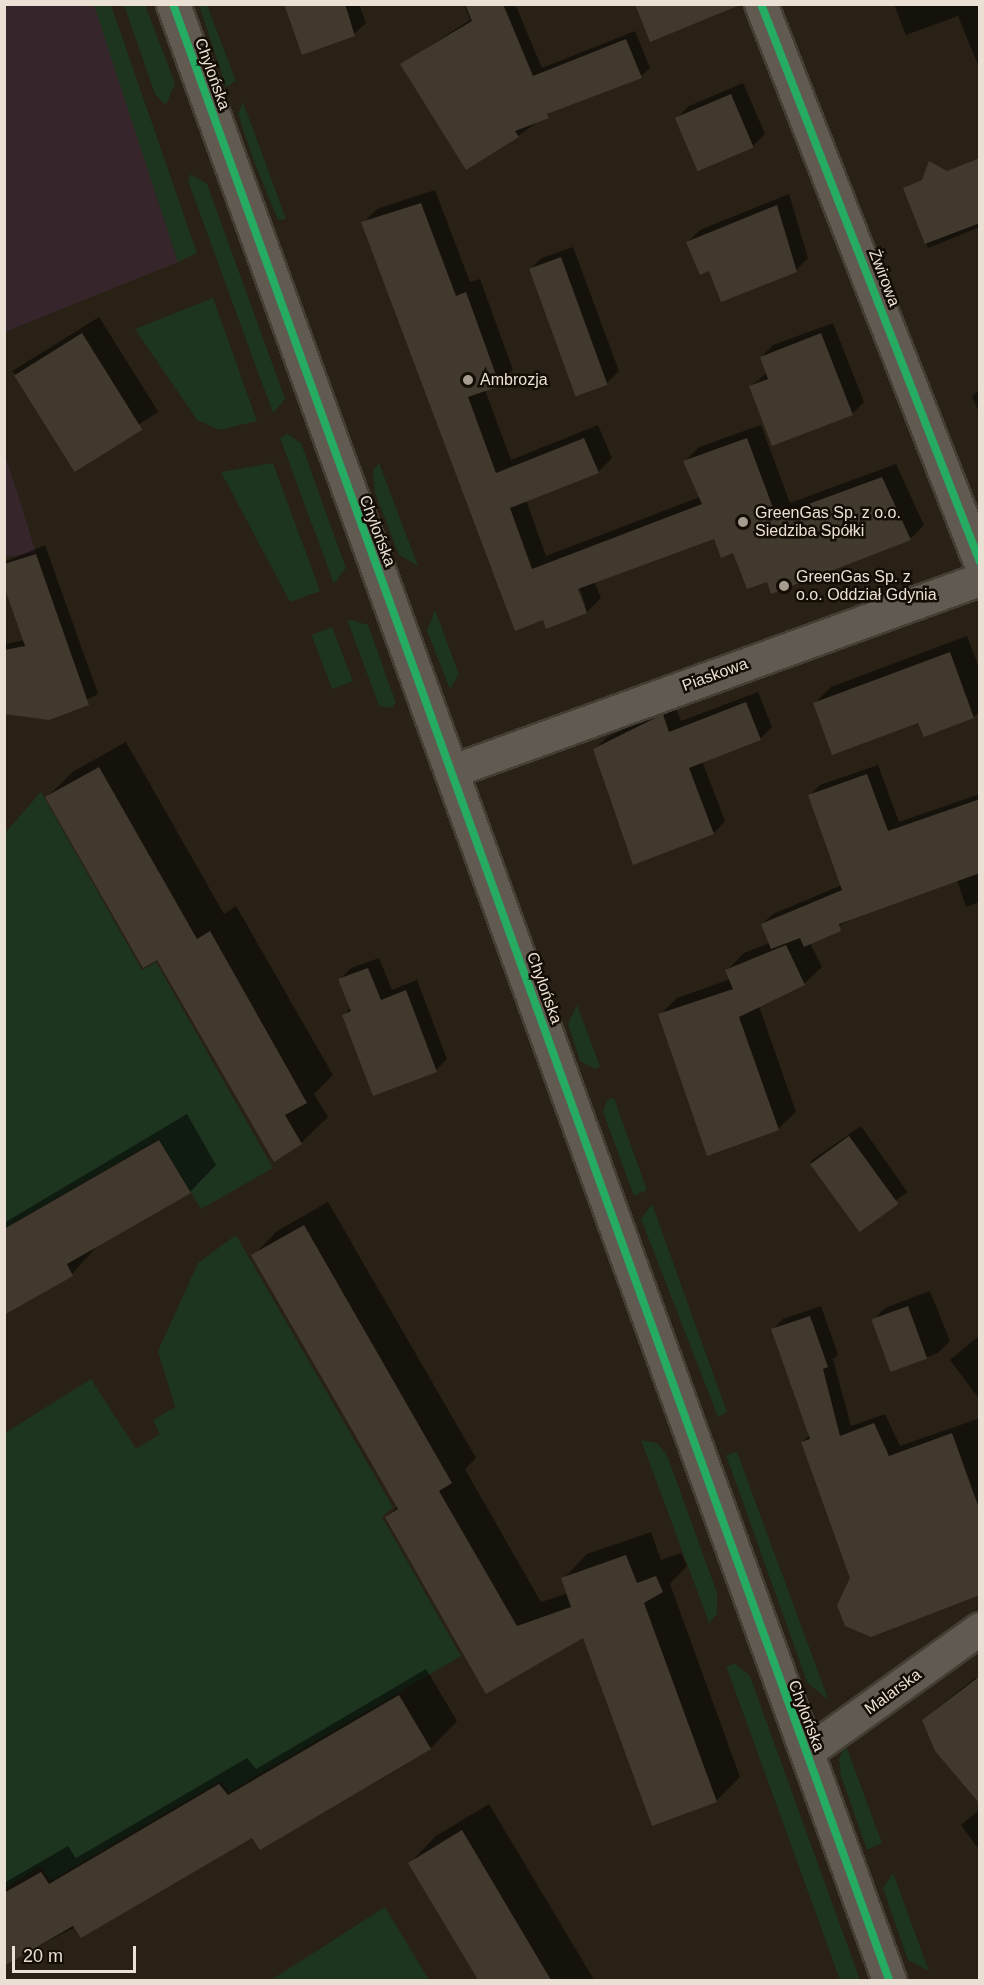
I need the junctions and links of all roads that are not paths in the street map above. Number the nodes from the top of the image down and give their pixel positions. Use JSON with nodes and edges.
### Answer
{"nodes":[{"id":1,"x":173,"y":4,"type":"edge"},
{"id":2,"x":761,"y":4,"type":"edge"},
{"id":3,"x":980,"y":562,"type":"edge"},
{"id":4,"x":980,"y":580,"type":"edge"},
{"id":5,"x":451,"y":772,"type":"junction"},
{"id":6,"x":980,"y":1629,"type":"edge"},
{"id":7,"x":807,"y":1754,"type":"junction"},
{"id":8,"x":889,"y":1980,"type":"edge"}],
"edges":[{"from":1,"to":5,"type":"street","name":"Chylońska"},
{"from":2,"to":3,"type":"street","name":"Żwirowa"},
{"from":4,"to":5,"type":"street","name":"Piaskowa"},
{"from":5,"to":7,"type":"street","name":"Chylońska"},
{"from":6,"to":7,"type":"street","name":"Malarska"},
{"from":7,"to":8,"type":"street","name":"Chylońska"}]}
